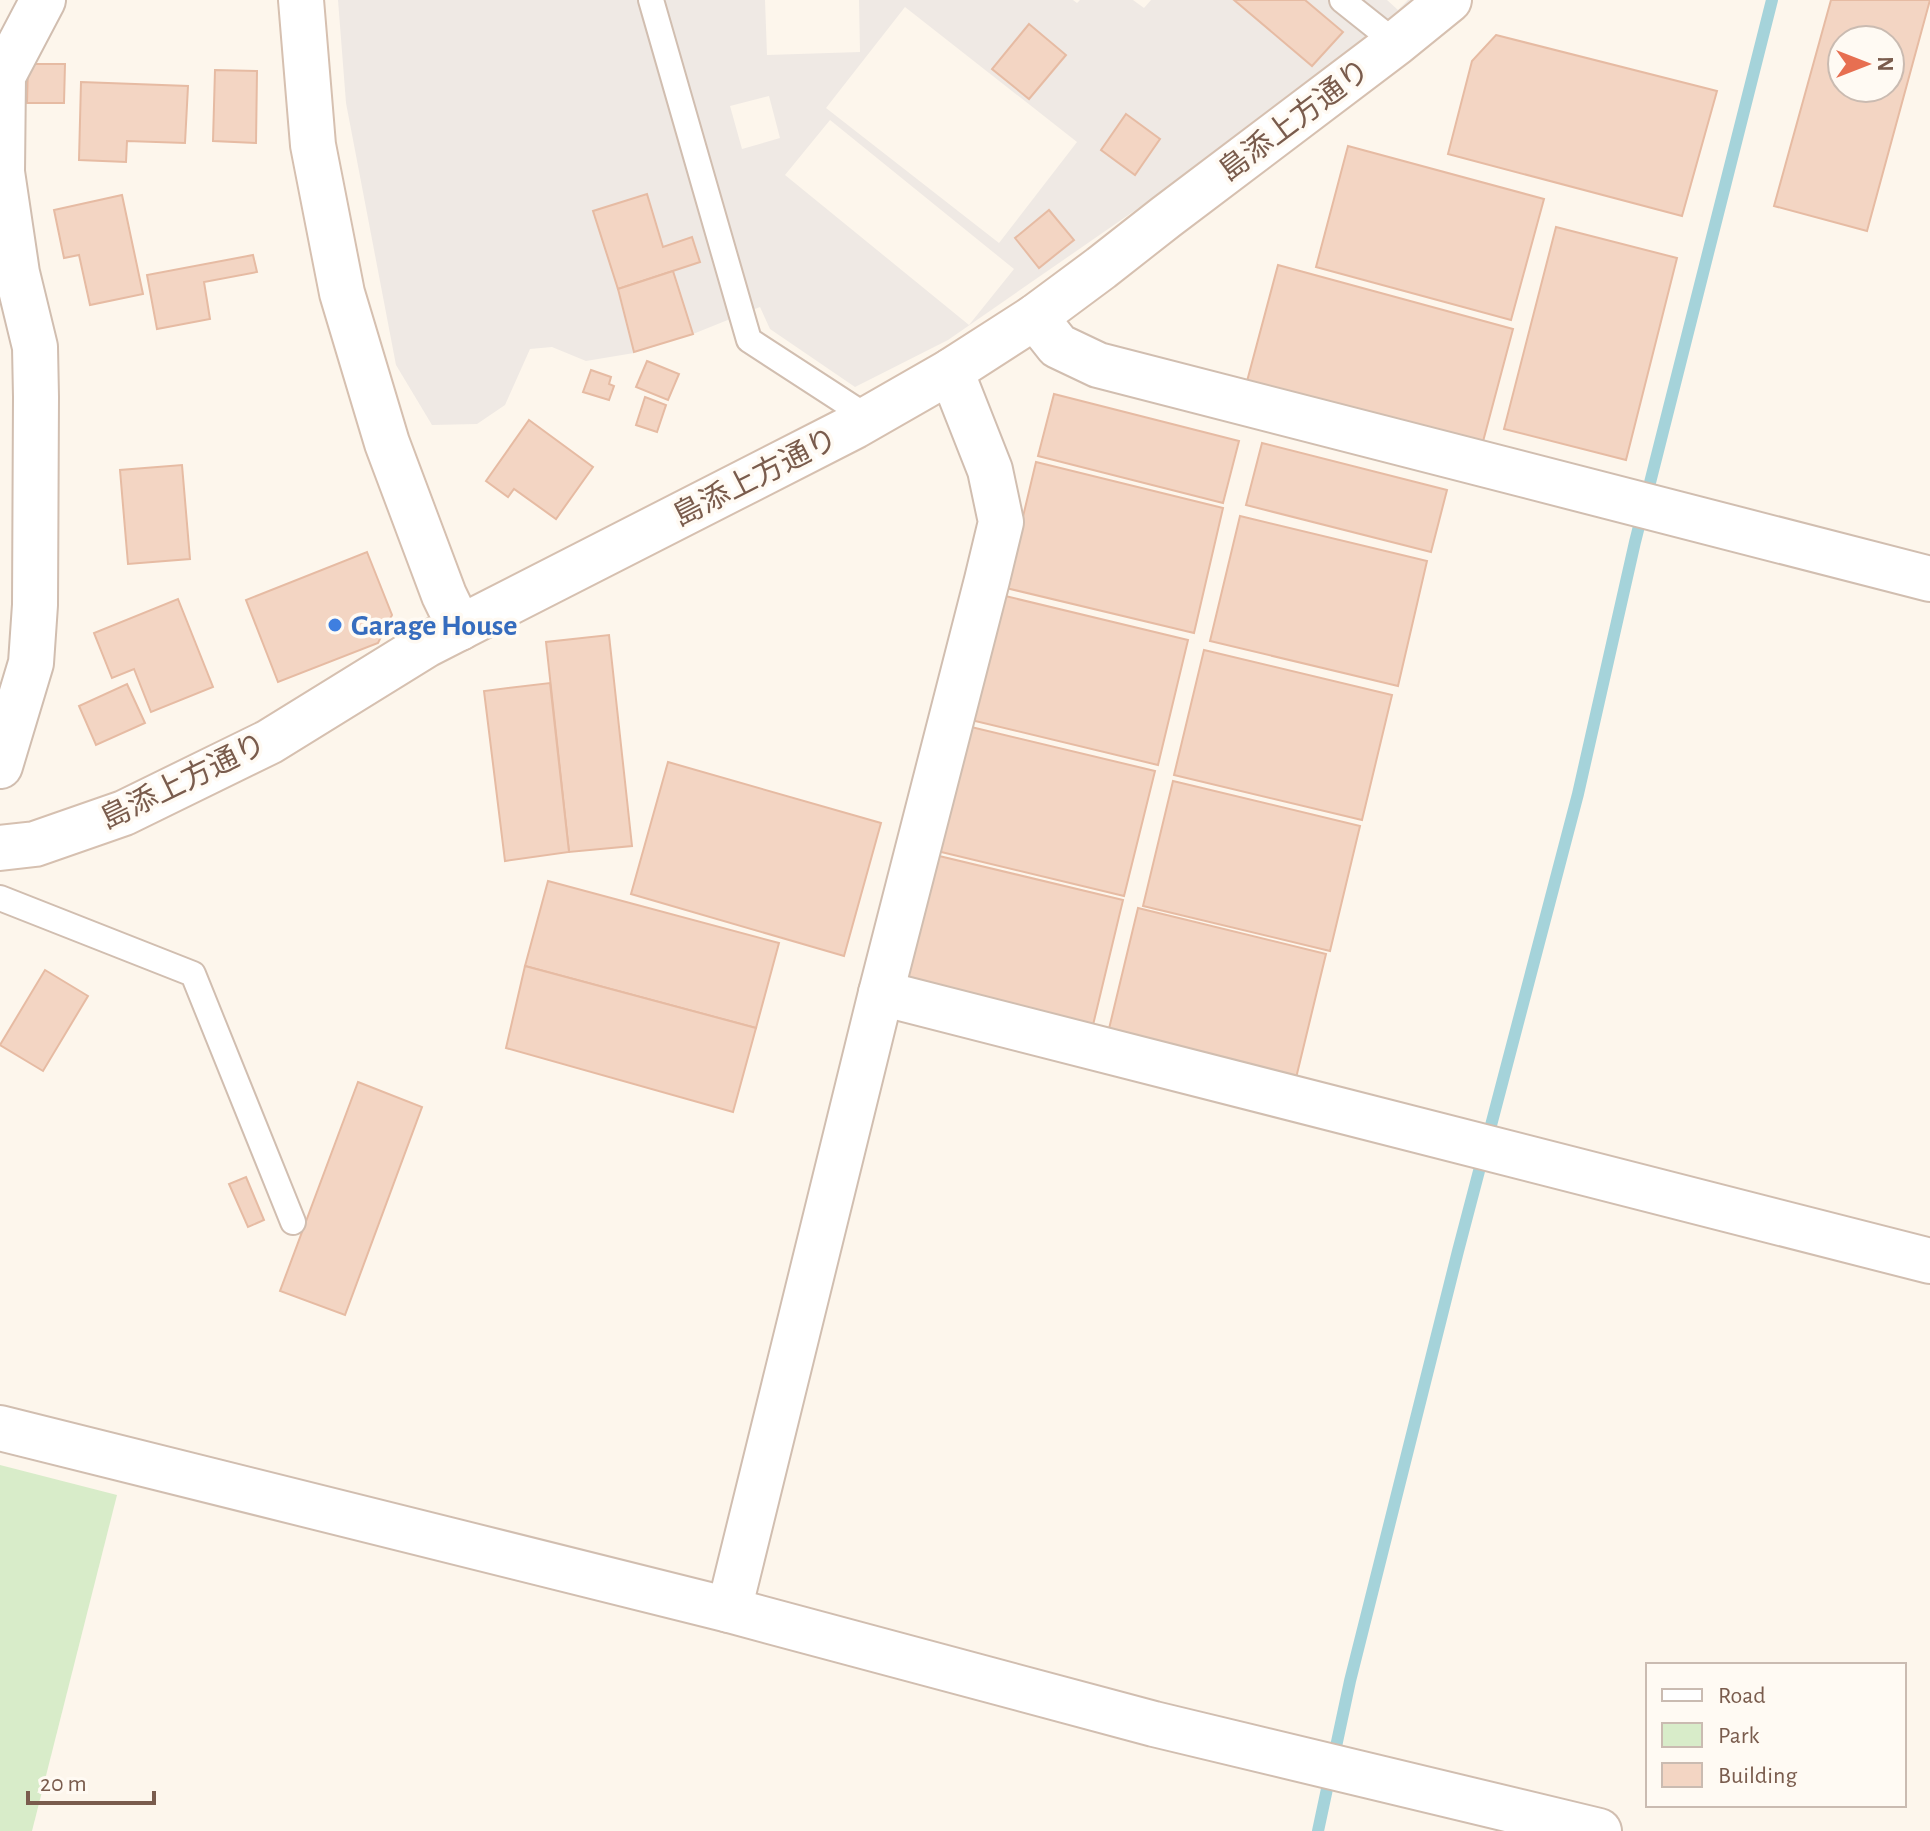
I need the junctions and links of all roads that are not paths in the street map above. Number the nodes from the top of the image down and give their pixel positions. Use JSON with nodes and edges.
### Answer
{"nodes":[{"id":1,"x":43,"y":0,"type":"edge"},
{"id":2,"x":301,"y":0,"type":"edge"},
{"id":3,"x":651,"y":0,"type":"edge"},
{"id":4,"x":1342,"y":0,"type":"edge"},
{"id":5,"x":1449,"y":0,"type":"edge"},
{"id":6,"x":1396,"y":43,"type":"junction"},
{"id":7,"x":1035,"y":317,"type":"junction"},
{"id":8,"x":951,"y":371,"type":"junction"},
{"id":9,"x":869,"y":418,"type":"junction"},
{"id":10,"x":1930,"y":579,"type":"edge"},
{"id":11,"x":460,"y":628,"type":"junction"},
{"id":12,"x":0,"y":766,"type":"edge"},
{"id":13,"x":0,"y":848,"type":"edge"},
{"id":14,"x":0,"y":898,"type":"edge"},
{"id":15,"x":881,"y":993,"type":"junction"},
{"id":16,"x":293,"y":1222,"type":"dead end"},
{"id":17,"x":1930,"y":1261,"type":"edge"},
{"id":18,"x":0,"y":1428,"type":"edge"},
{"id":19,"x":729,"y":1610,"type":"junction"},
{"id":20,"x":1599,"y":1831,"type":"edge"}],
"edges":[{"from":1,"to":12,"type":"street"},
{"from":2,"to":11,"type":"street"},
{"from":3,"to":9,"type":"lane"},
{"from":4,"to":6,"type":"lane"},
{"from":5,"to":6,"type":"street","name":"島添上方通り"},
{"from":6,"to":7,"type":"street","name":"島添上方通り"},
{"from":7,"to":8,"type":"street","name":"島添上方通り"},
{"from":7,"to":10,"type":"street"},
{"from":8,"to":9,"type":"street","name":"島添上方通り"},
{"from":8,"to":15,"type":"street"},
{"from":9,"to":11,"type":"street","name":"島添上方通り"},
{"from":11,"to":13,"type":"street","name":"島添上方通り"},
{"from":14,"to":16,"type":"lane"},
{"from":15,"to":17,"type":"street"},
{"from":15,"to":19,"type":"street"},
{"from":18,"to":19,"type":"street"},
{"from":19,"to":20,"type":"street"}]}
